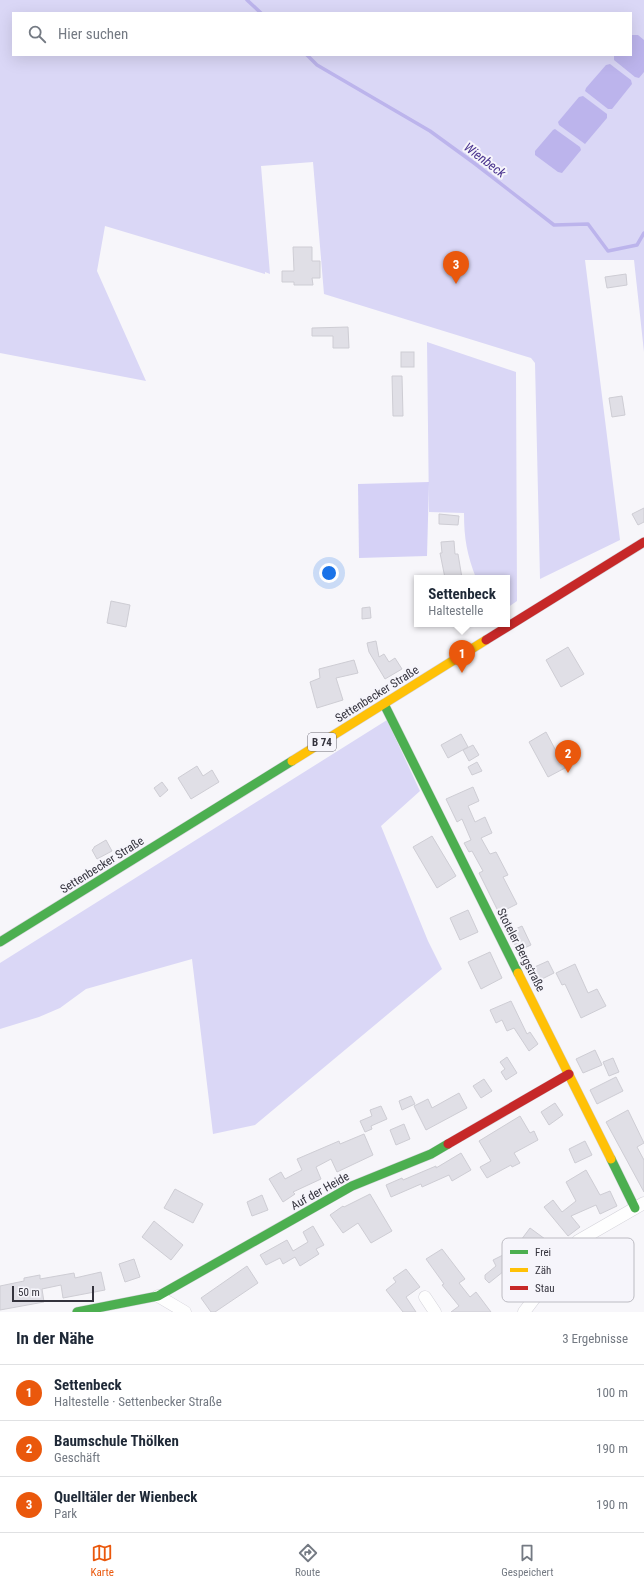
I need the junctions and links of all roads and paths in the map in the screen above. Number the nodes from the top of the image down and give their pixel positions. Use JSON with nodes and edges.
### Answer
{"nodes":[{"id":1,"x":644,"y":542,"type":"edge"},
{"id":2,"x":510,"y":625,"type":"edge"},
{"id":3,"x":508,"y":627,"type":"edge"},
{"id":4,"x":384,"y":704,"type":"junction"},
{"id":5,"x":0,"y":942,"type":"edge"},
{"id":6,"x":569,"y":1074,"type":"junction"},
{"id":7,"x":640,"y":1205,"type":"edge"},
{"id":8,"x":583,"y":1238,"type":"edge"},
{"id":9,"x":158,"y":1296,"type":"junction"},
{"id":10,"x":425,"y":1297,"type":"dead end"},
{"id":11,"x":532,"y":1302,"type":"edge"},
{"id":12,"x":77,"y":1312,"type":"edge"},
{"id":13,"x":184,"y":1312,"type":"edge"},
{"id":14,"x":435,"y":1312,"type":"edge"},
{"id":15,"x":524,"y":1312,"type":"edge"}],
"edges":[{"from":1,"to":2,"type":"street","name":"Settenbecker Straße","number":"B 74"},
{"from":3,"to":4,"type":"street","name":"Settenbecker Straße","number":"B 74"},
{"from":4,"to":5,"type":"street","name":"Settenbecker Straße","number":"B 74"},
{"from":4,"to":6,"type":"street","name":"Stoteler Bergstraße"},
{"from":6,"to":7,"type":"street","name":"Stoteler Bergstraße"},
{"from":6,"to":9,"type":"street","name":"Auf der Heide"},
{"from":7,"to":8,"type":"street"},
{"from":9,"to":12,"type":"street","name":"Auf der Heide"},
{"from":9,"to":13,"type":"street"},
{"from":10,"to":14,"type":"street"},
{"from":11,"to":15,"type":"street"}]}
